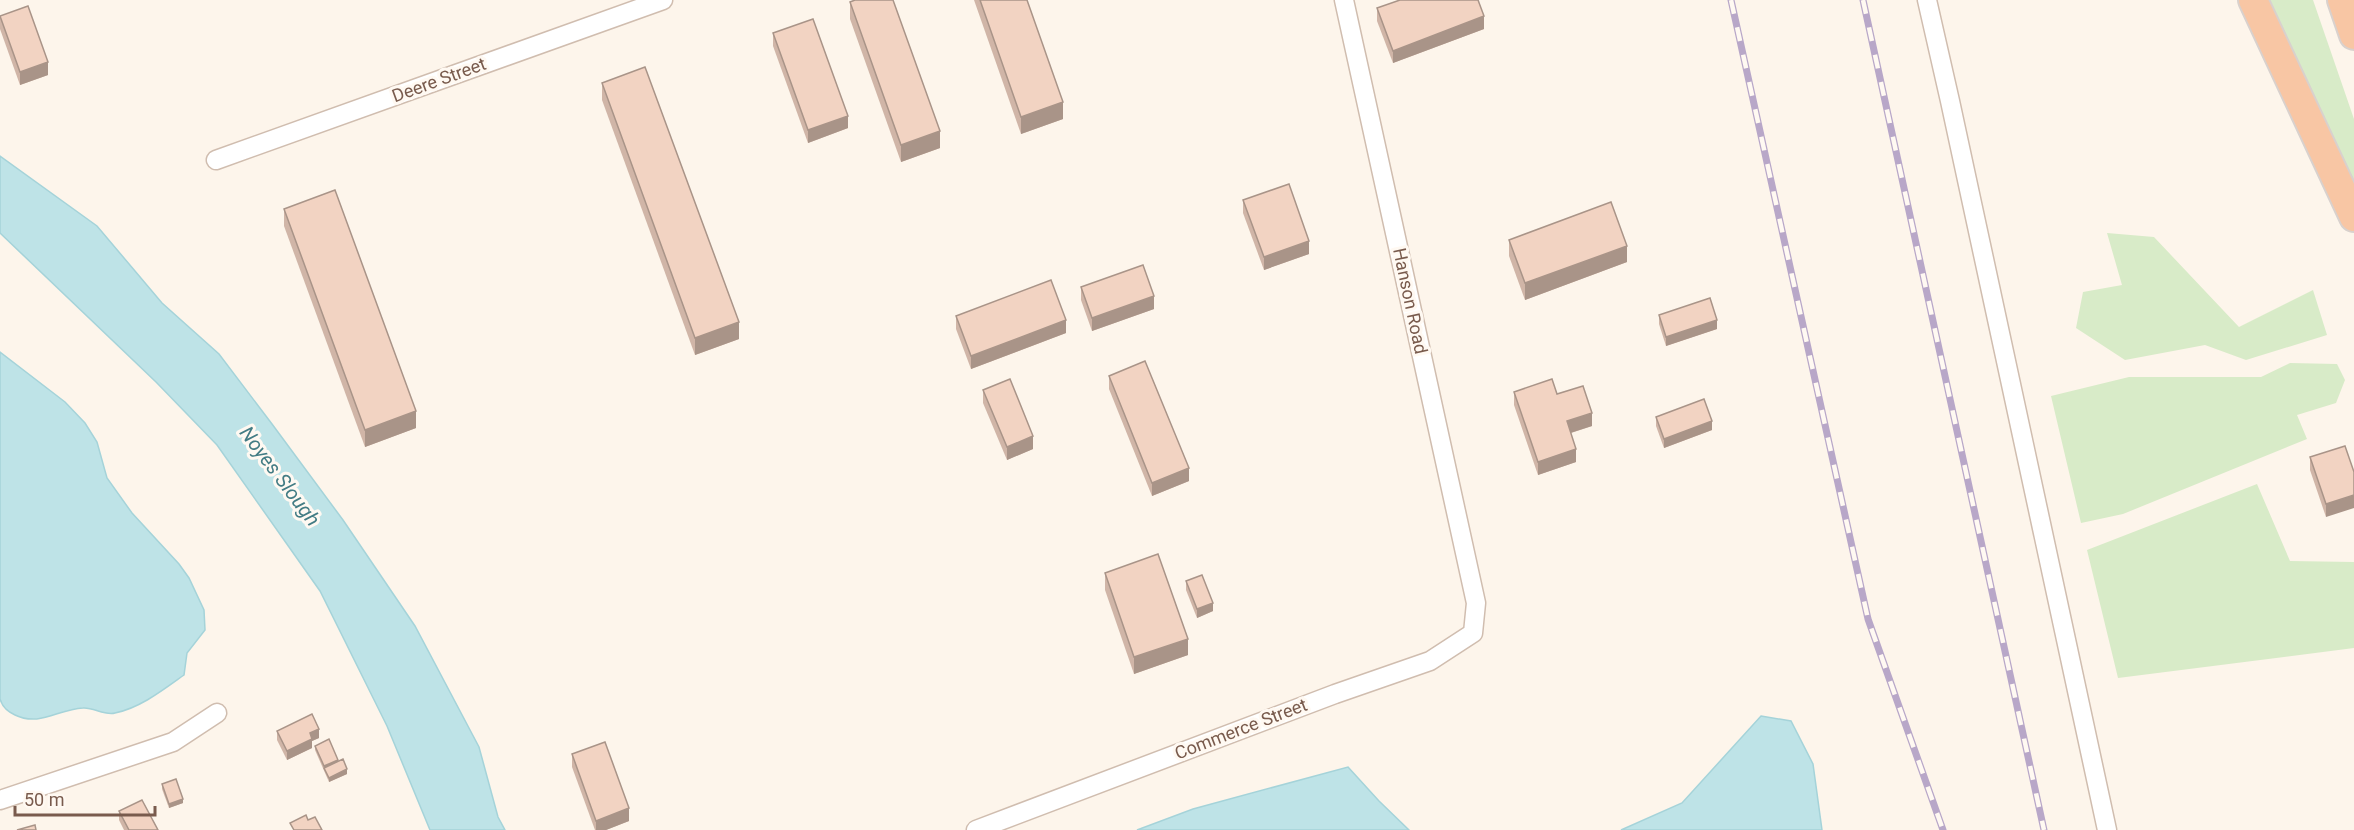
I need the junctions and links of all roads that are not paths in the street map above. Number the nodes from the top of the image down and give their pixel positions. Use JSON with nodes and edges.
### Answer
{"nodes":[{"id":1,"x":663,"y":0,"type":"edge"},
{"id":2,"x":1344,"y":0,"type":"edge"},
{"id":3,"x":1927,"y":0,"type":"edge"},
{"id":4,"x":2253,"y":0,"type":"edge"},
{"id":5,"x":2342,"y":0,"type":"edge"},
{"id":6,"x":2354,"y":35,"type":"edge"},
{"id":7,"x":216,"y":160,"type":"dead end"},
{"id":8,"x":2354,"y":217,"type":"edge"},
{"id":9,"x":1476,"y":603,"type":"joint"},
{"id":10,"x":217,"y":713,"type":"dead end"},
{"id":11,"x":0,"y":800,"type":"edge"},
{"id":12,"x":976,"y":830,"type":"edge"},
{"id":13,"x":2107,"y":830,"type":"edge"}],
"edges":[{"from":1,"to":7,"type":"street","name":"Deere Street"},
{"from":2,"to":9,"type":"street","name":"Hanson Road"},
{"from":3,"to":13,"type":"street"},
{"from":4,"to":8,"type":"highway"},
{"from":5,"to":6,"type":"highway"},
{"from":9,"to":12,"type":"street","name":"Commerce Street"},
{"from":10,"to":11,"type":"street"}]}
